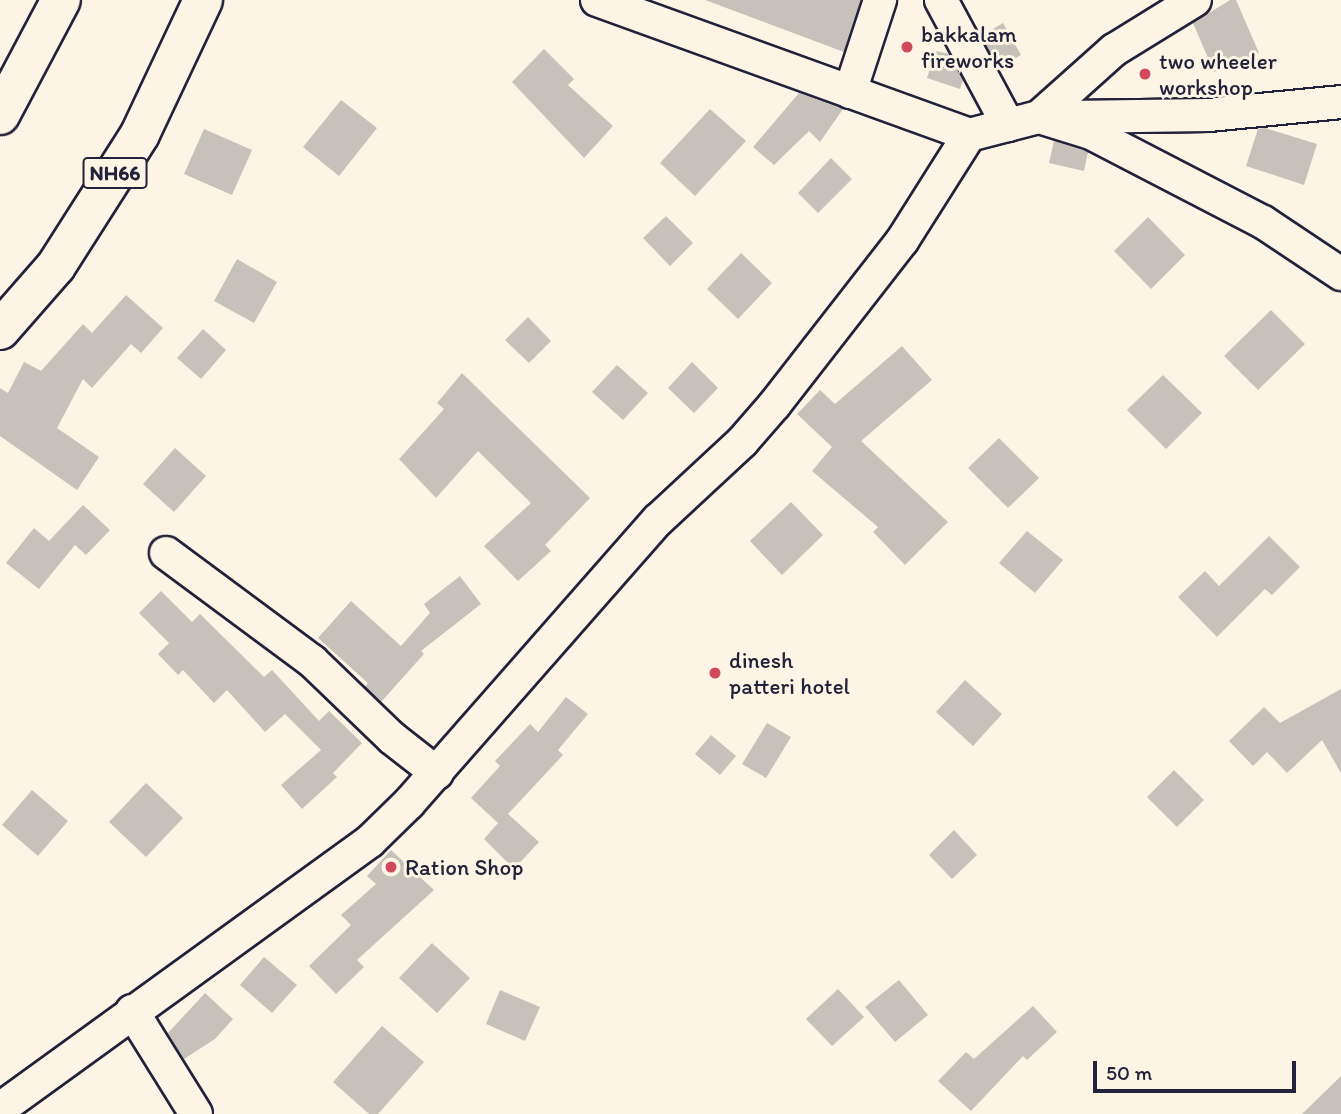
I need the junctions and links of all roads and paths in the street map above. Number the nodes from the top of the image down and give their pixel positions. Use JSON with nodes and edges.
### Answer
{"nodes":[{"id":1,"x":61,"y":0,"type":"edge"},
{"id":2,"x":203,"y":0,"type":"edge"},
{"id":3,"x":597,"y":0,"type":"edge"},
{"id":4,"x":880,"y":0,"type":"edge"},
{"id":5,"x":942,"y":0,"type":"edge"},
{"id":6,"x":1195,"y":0,"type":"edge"},
{"id":7,"x":850,"y":92,"type":"junction"},
{"id":8,"x":1341,"y":102,"type":"edge"},
{"id":9,"x":0,"y":115,"type":"edge"},
{"id":10,"x":1039,"y":117,"type":"junction"},
{"id":11,"x":1008,"y":125,"type":"junction"},
{"id":12,"x":969,"y":135,"type":"junction"},
{"id":13,"x":1341,"y":274,"type":"edge"},
{"id":14,"x":0,"y":330,"type":"edge"},
{"id":15,"x":166,"y":553,"type":"dead end"},
{"id":16,"x":437,"y":773,"type":"junction"},
{"id":17,"x":132,"y":1012,"type":"junction"},
{"id":18,"x":0,"y":1109,"type":"edge"},
{"id":19,"x":196,"y":1114,"type":"edge"}],
"edges":[{"from":1,"to":9,"type":"highway"},
{"from":2,"to":14,"type":"highway","number":"NH66"},
{"from":3,"to":7,"type":"street"},
{"from":4,"to":7,"type":"street"},
{"from":5,"to":11,"type":"street"},
{"from":6,"to":10,"type":"street"},
{"from":7,"to":12,"type":"street"},
{"from":8,"to":10,"type":"street"},
{"from":10,"to":11,"type":"street"},
{"from":10,"to":13,"type":"street"},
{"from":11,"to":12,"type":"street"},
{"from":12,"to":16,"type":"street"},
{"from":15,"to":16,"type":"street"},
{"from":16,"to":17,"type":"street"},
{"from":17,"to":18,"type":"street"},
{"from":17,"to":19,"type":"street"}]}
